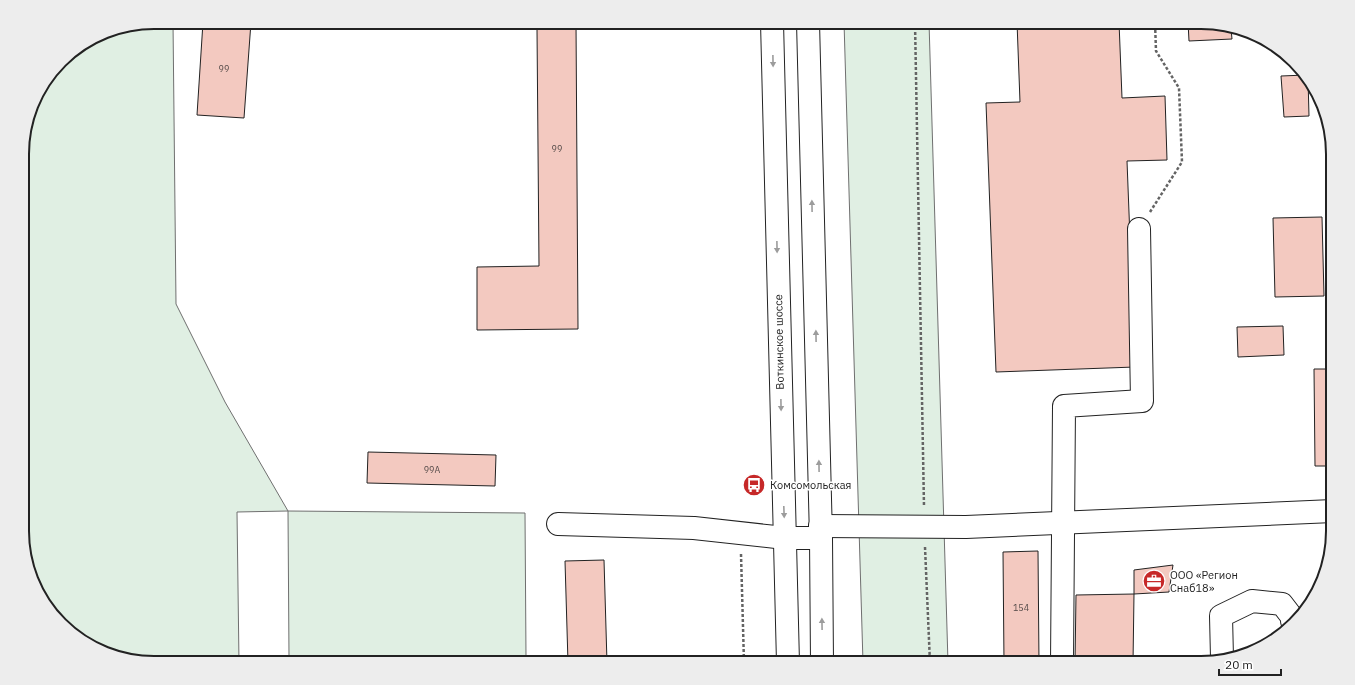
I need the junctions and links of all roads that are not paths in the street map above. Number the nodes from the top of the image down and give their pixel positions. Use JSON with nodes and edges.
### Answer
{"nodes":[{"id":1,"x":772,"y":29,"type":"edge"},
{"id":2,"x":808,"y":29,"type":"edge"},
{"id":3,"x":1139,"y":229,"type":"road end"},
{"id":4,"x":1326,"y":511,"type":"edge"},
{"id":5,"x":1064,"y":523,"type":"junction"},
{"id":6,"x":558,"y":524,"type":"dead end"},
{"id":7,"x":821,"y":532,"type":"junction"},
{"id":8,"x":784,"y":538,"type":"junction"},
{"id":9,"x":1291,"y":617,"type":"edge"},
{"id":10,"x":1222,"y":654,"type":"edge"},
{"id":11,"x":788,"y":656,"type":"edge"},
{"id":12,"x":822,"y":656,"type":"edge"},
{"id":13,"x":1062,"y":656,"type":"edge"}],
"edges":[{"from":1,"to":8,"type":"main road","name":"Воткинское шоссе","one_way":true},
{"from":7,"to":2,"type":"main road","one_way":true},
{"from":3,"to":5,"type":"main road"},
{"from":4,"to":5,"type":"main road"},
{"from":5,"to":7,"type":"main road"},
{"from":5,"to":13,"type":"main road"},
{"from":6,"to":8,"type":"main road"},
{"from":7,"to":8,"type":"main road"},
{"from":12,"to":7,"type":"main road","one_way":true},
{"from":8,"to":11,"type":"main road","name":"Воткинское шоссе"},
{"from":9,"to":10,"type":"main road"}]}
